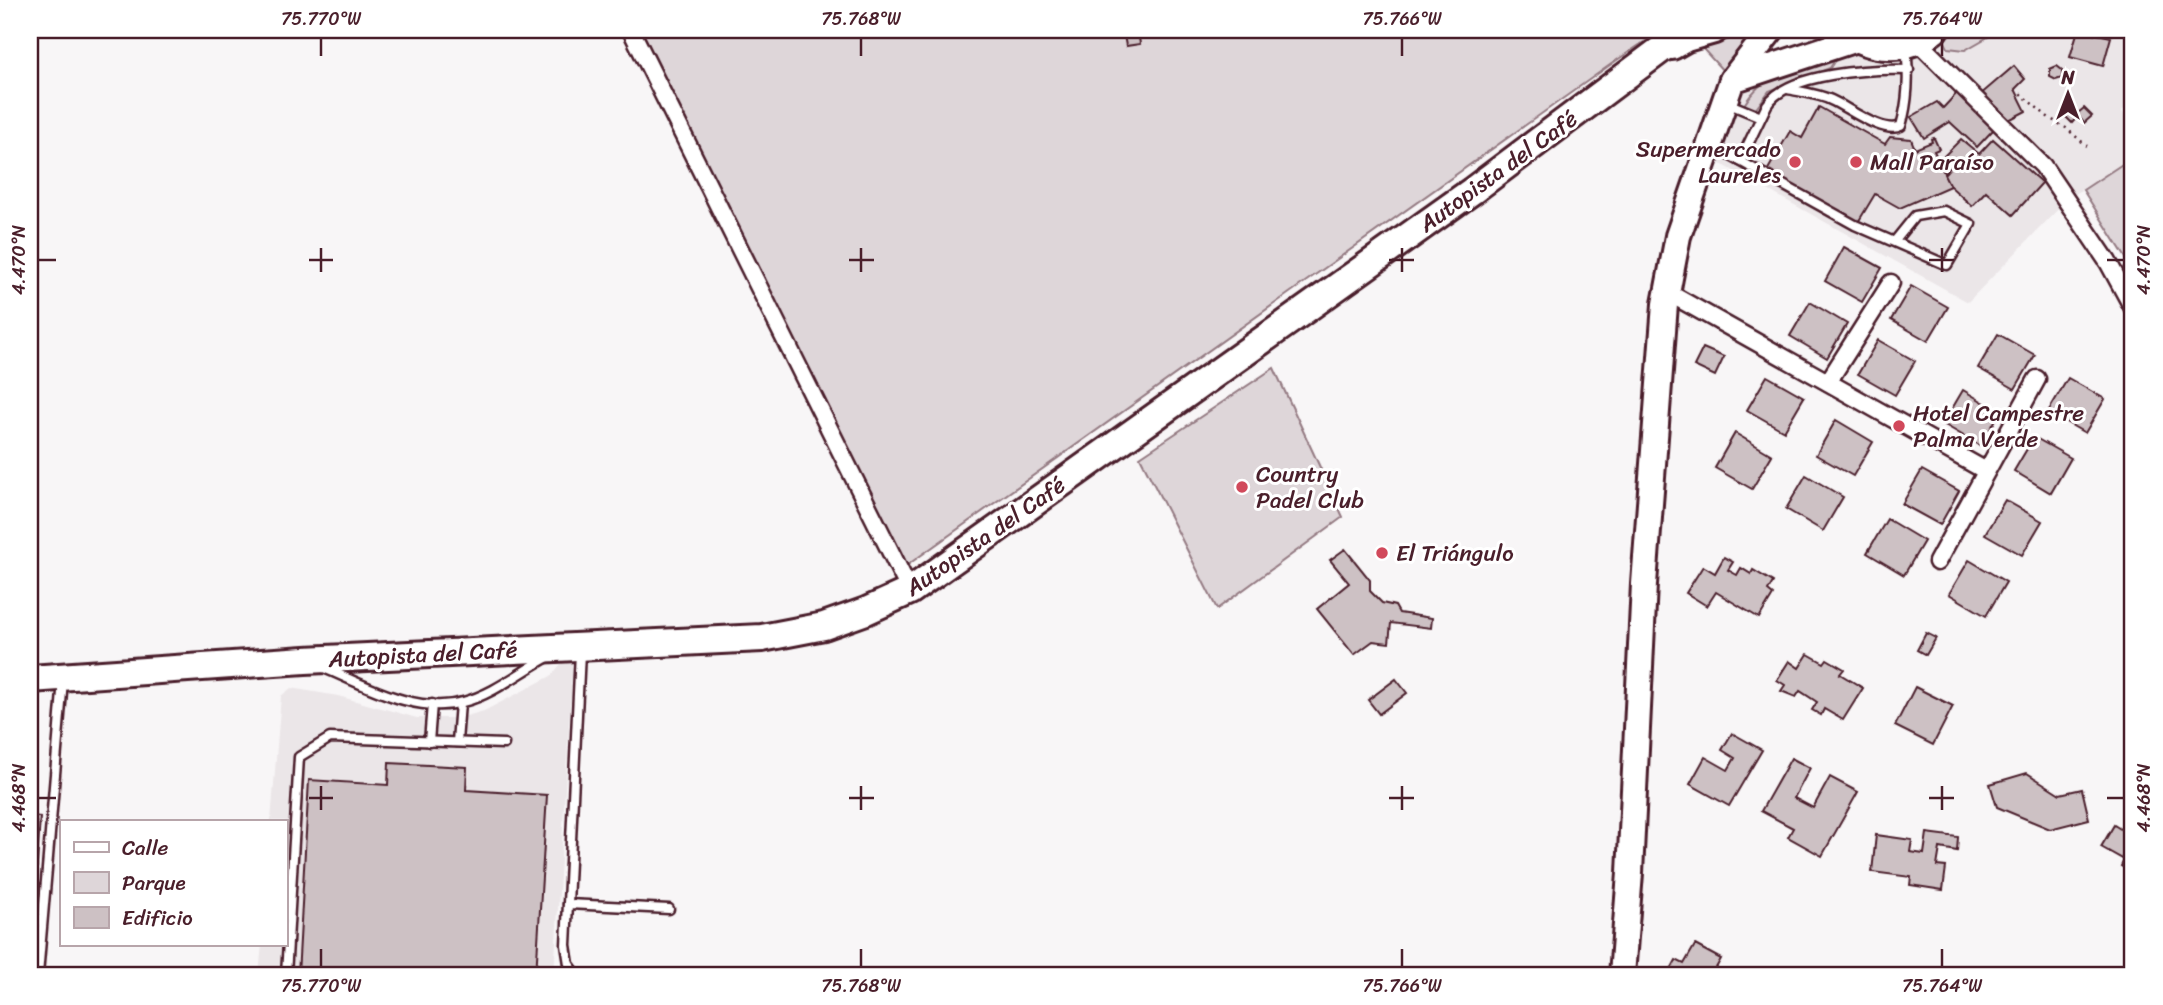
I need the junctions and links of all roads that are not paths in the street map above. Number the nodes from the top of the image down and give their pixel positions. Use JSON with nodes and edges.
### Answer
{"nodes":[{"id":1,"x":631,"y":30,"type":"edge"},
{"id":2,"x":1687,"y":30,"type":"edge"},
{"id":3,"x":1714,"y":30,"type":"edge"},
{"id":4,"x":1771,"y":30,"type":"edge"},
{"id":5,"x":1850,"y":35,"type":"edge"},
{"id":6,"x":1916,"y":47,"type":"edge"},
{"id":7,"x":1646,"y":61,"type":"junction"},
{"id":8,"x":1785,"y":88,"type":"junction"},
{"id":9,"x":1728,"y":91,"type":"junction"},
{"id":10,"x":1761,"y":117,"type":"junction"},
{"id":11,"x":1709,"y":143,"type":"junction"},
{"id":12,"x":1740,"y":161,"type":"junction"},
{"id":13,"x":1894,"y":242,"type":"junction"},
{"id":14,"x":1891,"y":283,"type":"dead end"},
{"id":15,"x":1667,"y":292,"type":"junction"},
{"id":16,"x":2133,"y":308,"type":"edge"},
{"id":17,"x":2037,"y":379,"type":"dead end"},
{"id":18,"x":1828,"y":382,"type":"junction"},
{"id":19,"x":1986,"y":471,"type":"junction"},
{"id":20,"x":1937,"y":562,"type":"dead end"},
{"id":21,"x":910,"y":591,"type":"junction"},
{"id":22,"x":575,"y":646,"type":"junction"},
{"id":23,"x":305,"y":660,"type":"junction"},
{"id":24,"x":63,"y":677,"type":"junction"},
{"id":25,"x":30,"y":679,"type":"edge"},
{"id":26,"x":460,"y":703,"type":"junction"},
{"id":27,"x":432,"y":704,"type":"junction"},
{"id":28,"x":429,"y":741,"type":"junction"},
{"id":29,"x":457,"y":742,"type":"junction"},
{"id":30,"x":504,"y":744,"type":"dead end"},
{"id":31,"x":568,"y":904,"type":"junction"},
{"id":32,"x":669,"y":909,"type":"dead end"},
{"id":33,"x":38,"y":975,"type":"edge"},
{"id":34,"x":286,"y":975,"type":"edge"},
{"id":35,"x":577,"y":975,"type":"edge"},
{"id":36,"x":1622,"y":975,"type":"edge"}],
"edges":[{"from":1,"to":21,"type":"street"},
{"from":2,"to":7,"type":"highway","name":"Autopista del Café"},
{"from":3,"to":7,"type":"highway","name":"Autopista del Café"},
{"from":4,"to":9,"type":"main road"},
{"from":5,"to":6,"type":"highway"},
{"from":5,"to":9,"type":"main road"},
{"from":6,"to":8,"type":"lane"},
{"from":6,"to":8,"type":"lane"},
{"from":6,"to":16,"type":"street"},
{"from":7,"to":21,"type":"highway","name":"Autopista del Café"},
{"from":8,"to":10,"type":"lane"},
{"from":9,"to":10,"type":"lane"},
{"from":9,"to":11,"type":"main road"},
{"from":10,"to":12,"type":"lane"},
{"from":11,"to":12,"type":"lane"},
{"from":11,"to":15,"type":"main road"},
{"from":12,"to":13,"type":"lane"},
{"from":13,"to":13,"type":"lane"},
{"from":14,"to":18,"type":"street"},
{"from":15,"to":18,"type":"street"},
{"from":15,"to":36,"type":"main road"},
{"from":17,"to":19,"type":"street"},
{"from":18,"to":19,"type":"street"},
{"from":19,"to":20,"type":"street"},
{"from":21,"to":22,"type":"highway","name":"Autopista del Café"},
{"from":22,"to":23,"type":"highway","name":"Autopista del Café"},
{"from":22,"to":26,"type":"lane"},
{"from":22,"to":31,"type":"lane"},
{"from":23,"to":24,"type":"highway","name":"Autopista del Café"},
{"from":23,"to":27,"type":"lane"},
{"from":24,"to":25,"type":"highway","name":"Autopista del Café"},
{"from":24,"to":33,"type":"lane"},
{"from":26,"to":27,"type":"lane"},
{"from":26,"to":29,"type":"lane"},
{"from":27,"to":28,"type":"lane"},
{"from":28,"to":29,"type":"lane"},
{"from":28,"to":34,"type":"lane"},
{"from":29,"to":30,"type":"lane"},
{"from":31,"to":32,"type":"lane"},
{"from":31,"to":35,"type":"lane"}]}
